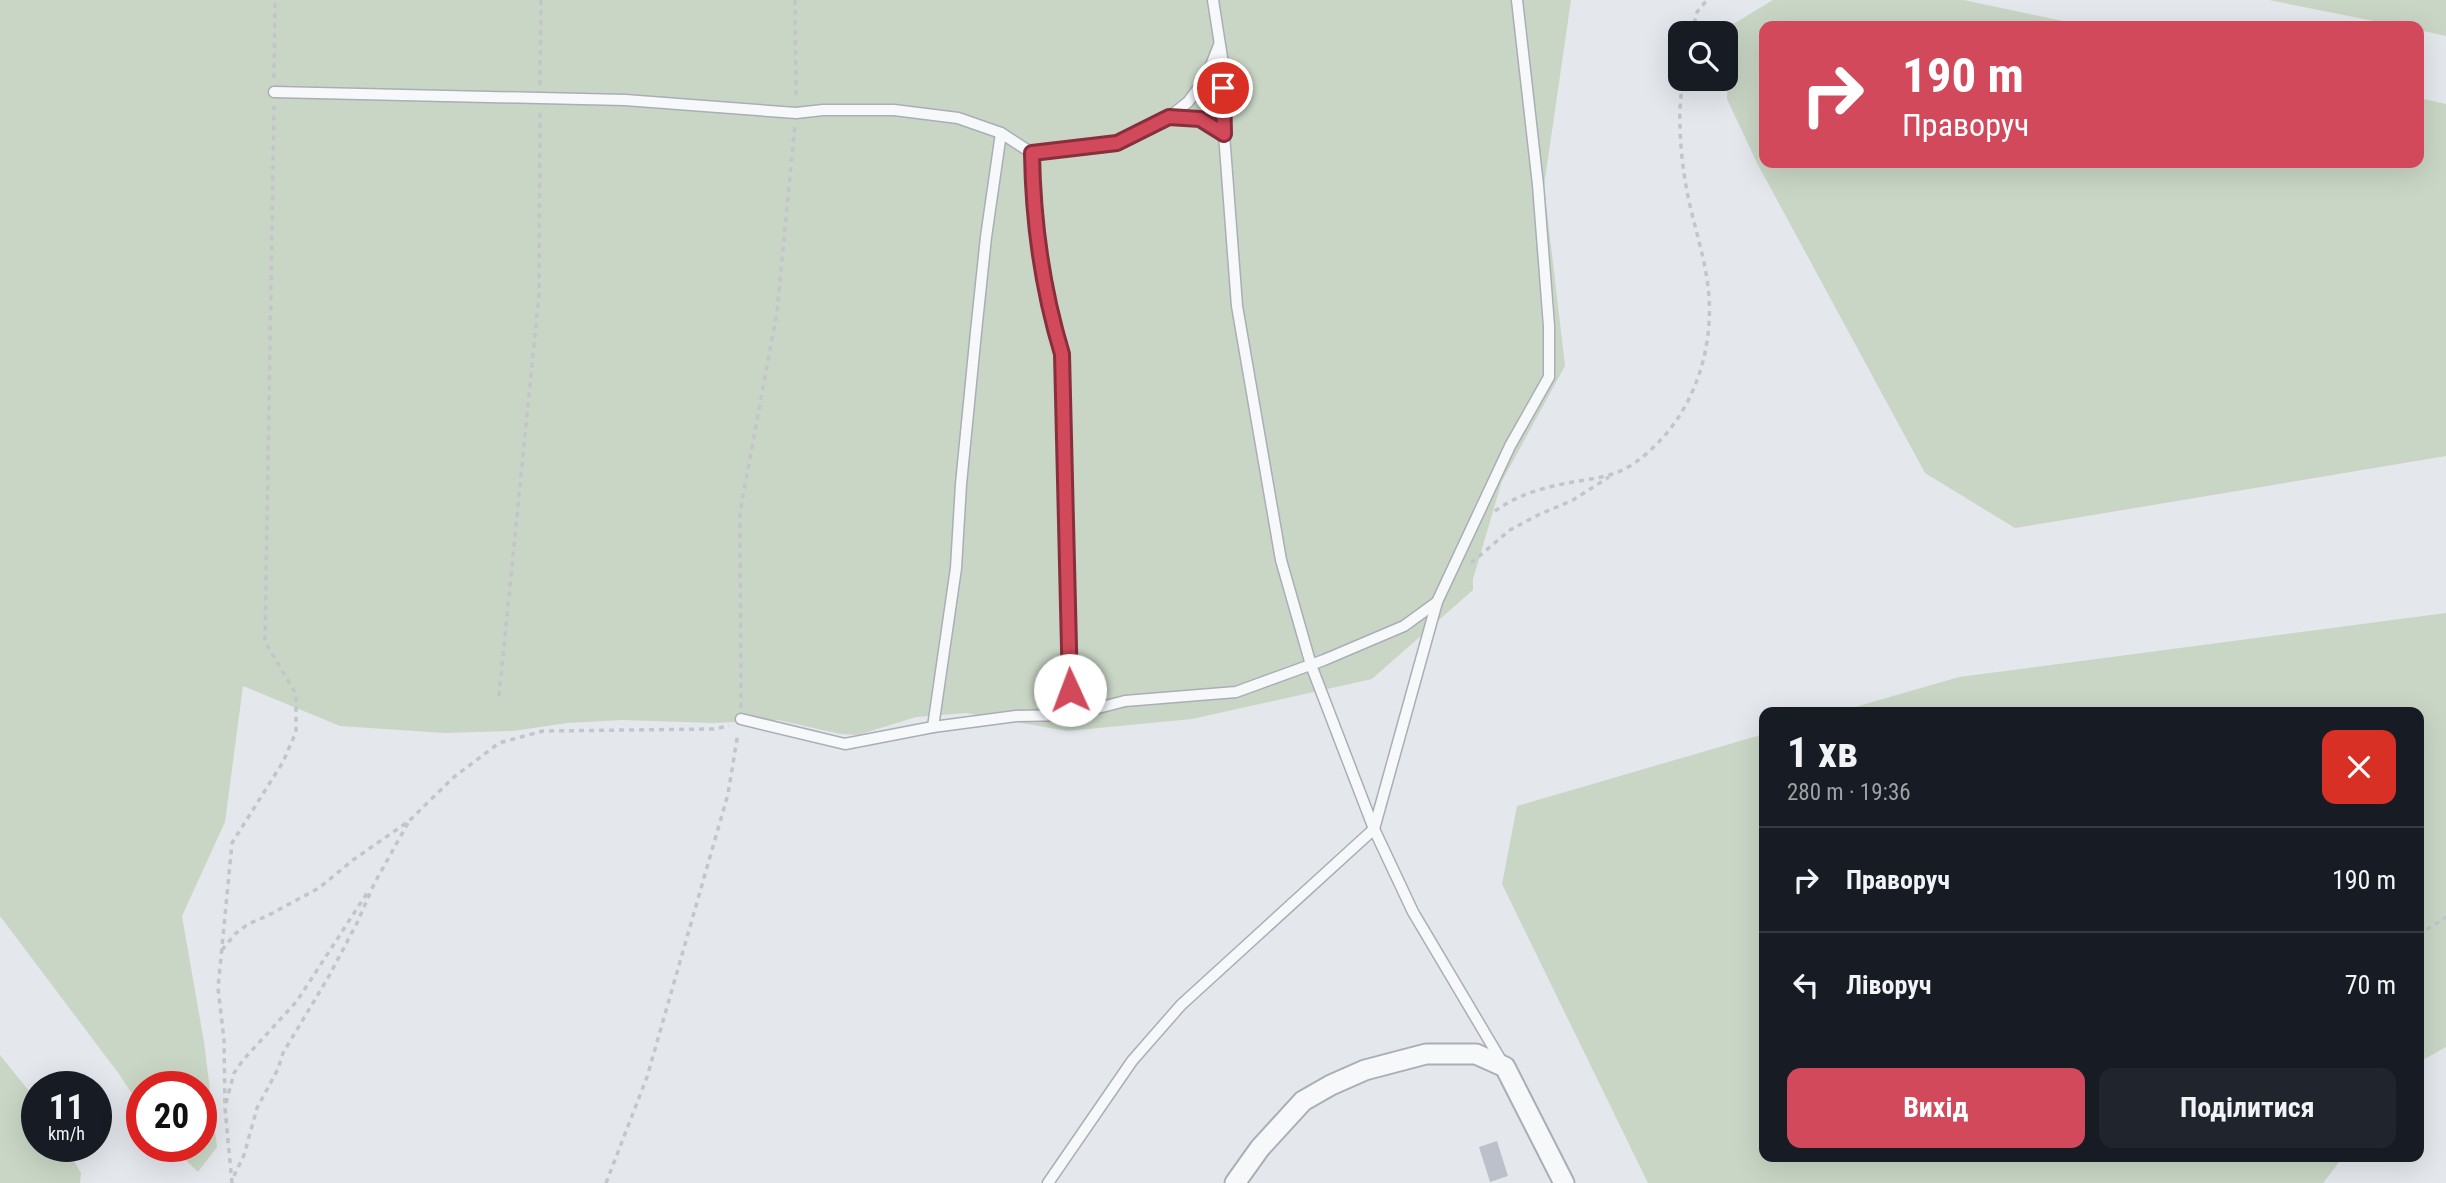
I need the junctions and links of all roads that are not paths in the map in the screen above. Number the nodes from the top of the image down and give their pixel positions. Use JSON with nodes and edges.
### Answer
{"nodes":[{"id":1,"x":1213,"y":0,"type":"edge"},
{"id":2,"x":1517,"y":0,"type":"edge"},
{"id":3,"x":1220,"y":44,"type":"junction"},
{"id":4,"x":274,"y":92,"type":"road end"},
{"id":5,"x":1169,"y":117,"type":"junction"},
{"id":6,"x":1002,"y":133,"type":"junction"},
{"id":7,"x":1224,"y":134,"type":"junction"},
{"id":8,"x":1032,"y":153,"type":"junction"},
{"id":9,"x":1437,"y":602,"type":"junction"},
{"id":10,"x":1311,"y":665,"type":"junction"},
{"id":11,"x":1071,"y":715,"type":"junction"},
{"id":12,"x":741,"y":719,"type":"road end"},
{"id":13,"x":933,"y":727,"type":"junction"},
{"id":14,"x":1374,"y":829,"type":"junction"},
{"id":15,"x":1505,"y":1067,"type":"junction"},
{"id":16,"x":1048,"y":1183,"type":"edge"},
{"id":17,"x":1235,"y":1183,"type":"edge"},
{"id":18,"x":1564,"y":1183,"type":"edge"}],
"edges":[{"from":1,"to":3,"type":"lane"},
{"from":2,"to":9,"type":"lane"},
{"from":3,"to":5,"type":"lane"},
{"from":3,"to":7,"type":"lane"},
{"from":4,"to":6,"type":"lane"},
{"from":5,"to":7,"type":"lane"},
{"from":5,"to":8,"type":"lane"},
{"from":6,"to":8,"type":"lane"},
{"from":6,"to":13,"type":"lane"},
{"from":7,"to":10,"type":"lane"},
{"from":8,"to":11,"type":"lane"},
{"from":9,"to":10,"type":"lane"},
{"from":9,"to":14,"type":"lane"},
{"from":10,"to":11,"type":"lane"},
{"from":10,"to":14,"type":"lane"},
{"from":11,"to":13,"type":"lane"},
{"from":12,"to":13,"type":"lane"},
{"from":14,"to":15,"type":"lane"},
{"from":14,"to":16,"type":"lane"},
{"from":15,"to":17,"type":"street"},
{"from":15,"to":18,"type":"street"}]}
